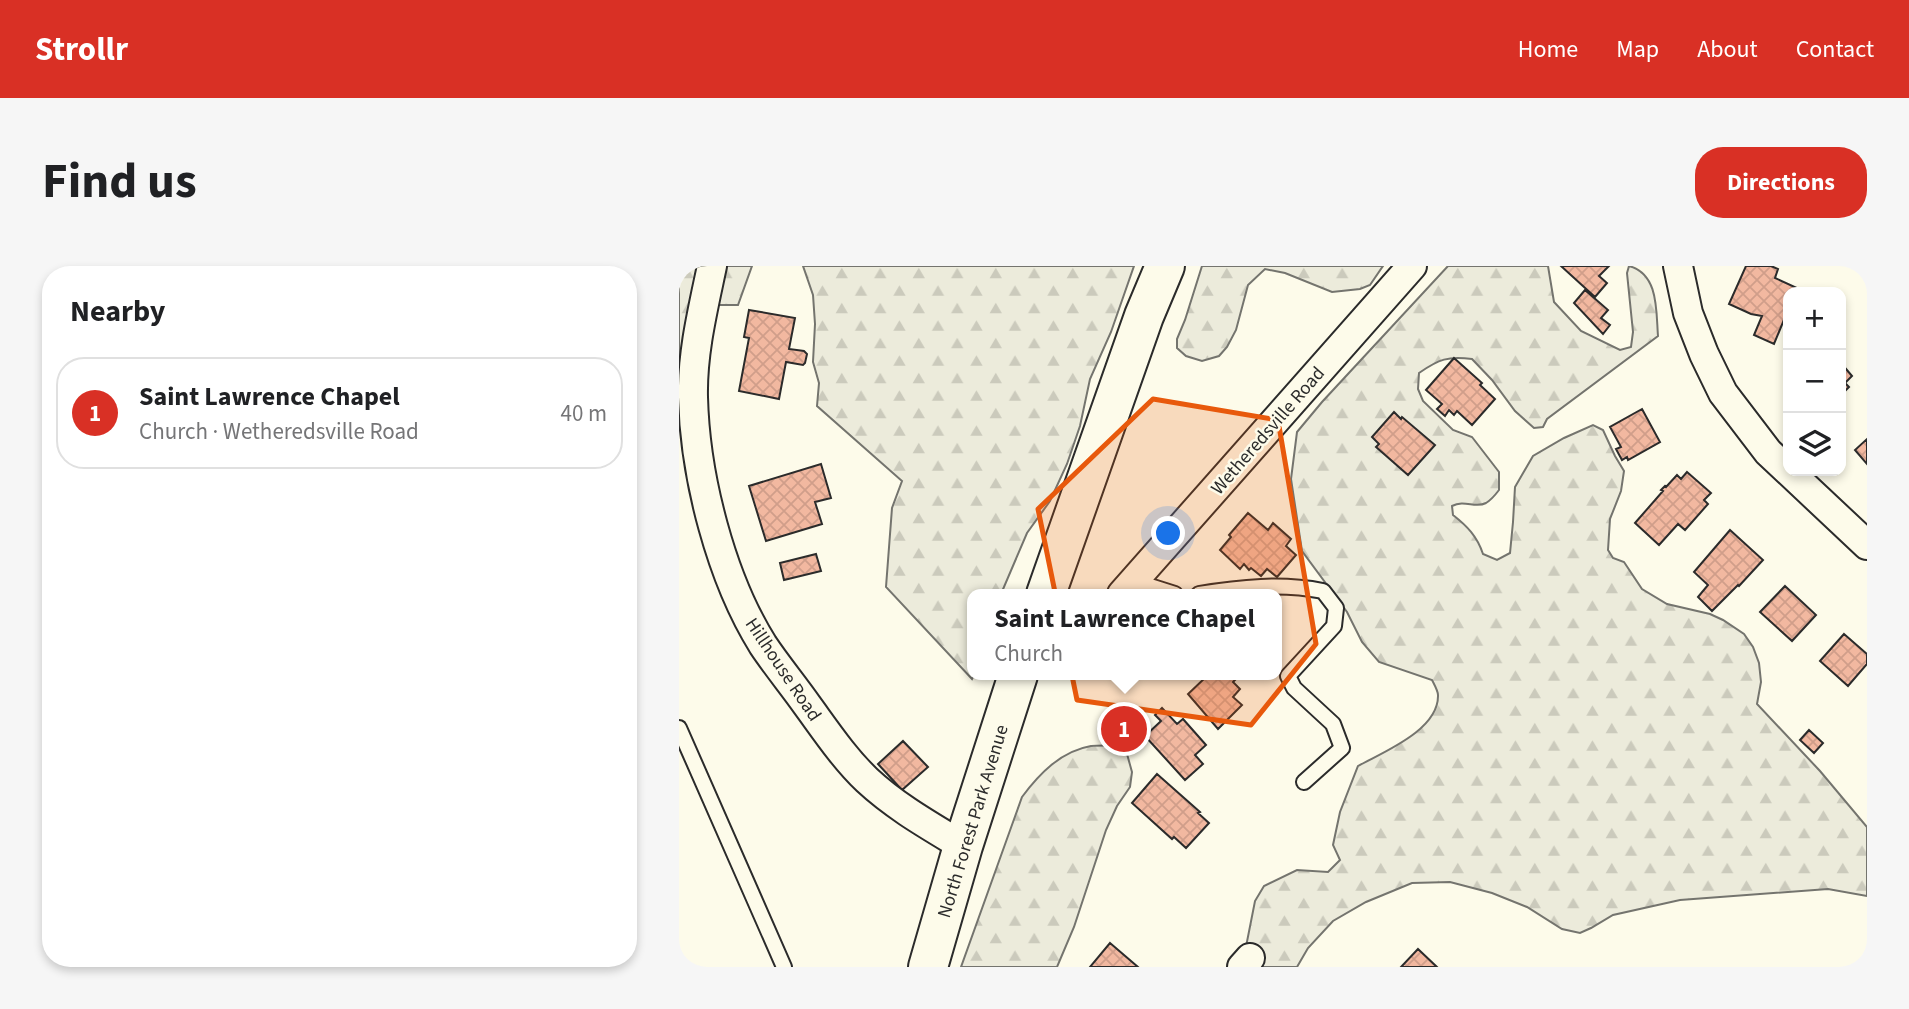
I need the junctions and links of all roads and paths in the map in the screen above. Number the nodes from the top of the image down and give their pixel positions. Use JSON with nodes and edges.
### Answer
{"nodes":[{"id":1,"x":712,"y":266,"type":"edge"},
{"id":2,"x":1156,"y":266,"type":"edge"},
{"id":3,"x":1165,"y":266,"type":"edge"},
{"id":4,"x":1412,"y":266,"type":"edge"},
{"id":5,"x":1678,"y":266,"type":"edge"},
{"id":6,"x":1144,"y":316,"type":"junction"},
{"id":7,"x":687,"y":441,"type":"edge"},
{"id":8,"x":1867,"y":545,"type":"edge"},
{"id":9,"x":1128,"y":588,"type":"edge"},
{"id":10,"x":1048,"y":589,"type":"edge"},
{"id":11,"x":1244,"y":589,"type":"edge"},
{"id":12,"x":1017,"y":680,"type":"edge"},
{"id":13,"x":679,"y":727,"type":"edge"},
{"id":14,"x":1304,"y":782,"type":"dead end"},
{"id":15,"x":963,"y":846,"type":"junction"},
{"id":16,"x":784,"y":967,"type":"edge"},
{"id":17,"x":927,"y":967,"type":"edge"}],
"edges":[{"from":1,"to":7,"type":"street","name":"Hillhouse Road"},
{"from":2,"to":6,"type":"main road"},
{"from":3,"to":6,"type":"main road"},
{"from":4,"to":9,"type":"street","name":"Wetheredsville Road"},
{"from":5,"to":8,"type":"street"},
{"from":6,"to":10,"type":"main road"},
{"from":7,"to":15,"type":"street","name":"Hillhouse Road"},
{"from":11,"to":14,"type":"lane"},
{"from":12,"to":15,"type":"main road","name":"North Forest Park Avenue"},
{"from":13,"to":16,"type":"lane"},
{"from":15,"to":17,"type":"main road","name":"North Forest Park Avenue"}]}
